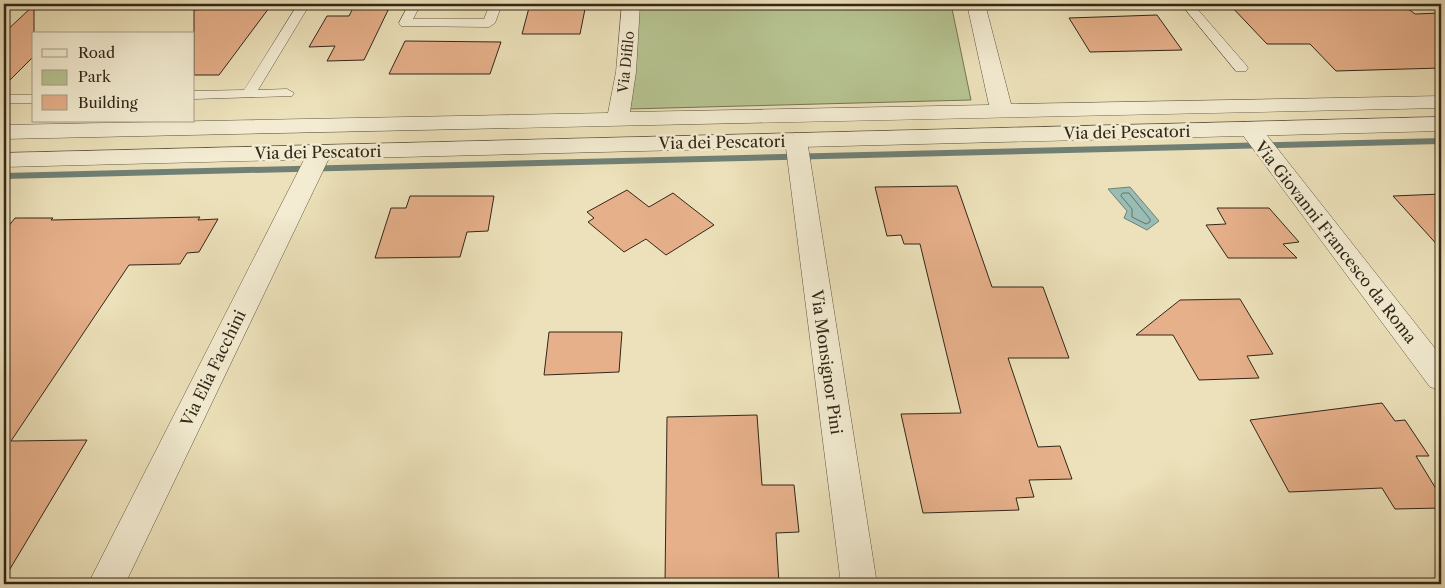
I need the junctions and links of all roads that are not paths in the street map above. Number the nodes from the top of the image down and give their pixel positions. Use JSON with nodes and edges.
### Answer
{"nodes":[{"id":1,"x":304,"y":4,"type":"edge"},
{"id":2,"x":415,"y":4,"type":"edge"},
{"id":3,"x":496,"y":4,"type":"edge"},
{"id":4,"x":631,"y":4,"type":"edge"},
{"id":5,"x":976,"y":4,"type":"edge"},
{"id":6,"x":1187,"y":4,"type":"edge"},
{"id":7,"x":1241,"y":68,"type":"dead end"},
{"id":8,"x":287,"y":92,"type":"dead end"},
{"id":9,"x":249,"y":93,"type":"junction"},
{"id":10,"x":195,"y":95,"type":"edge"},
{"id":11,"x":32,"y":98,"type":"edge"},
{"id":12,"x":4,"y":99,"type":"edge"},
{"id":13,"x":1441,"y":102,"type":"edge"},
{"id":14,"x":1002,"y":112,"type":"junction"},
{"id":15,"x":618,"y":120,"type":"junction"},
{"id":16,"x":1441,"y":124,"type":"edge"},
{"id":17,"x":4,"y":132,"type":"edge"},
{"id":18,"x":1255,"y":136,"type":"junction"},
{"id":19,"x":797,"y":153,"type":"junction"},
{"id":20,"x":4,"y":160,"type":"edge"},
{"id":21,"x":313,"y":165,"type":"junction"},
{"id":22,"x":1441,"y":378,"type":"edge"},
{"id":23,"x":106,"y":584,"type":"edge"},
{"id":24,"x":859,"y":584,"type":"edge"}],
"edges":[{"from":1,"to":9,"type":"lane"},
{"from":2,"to":3,"type":"lane"},
{"from":4,"to":15,"type":"street","name":"Via Difilo"},
{"from":5,"to":14,"type":"street"},
{"from":6,"to":7,"type":"lane"},
{"from":8,"to":9,"type":"lane"},
{"from":9,"to":10,"type":"lane"},
{"from":11,"to":12,"type":"lane"},
{"from":13,"to":14,"type":"street","name":"Via dei Pescatori"},
{"from":14,"to":15,"type":"street","name":"Via dei Pescatori"},
{"from":15,"to":17,"type":"street","name":"Via dei Pescatori"},
{"from":16,"to":18,"type":"street","name":"Via dei Pescatori"},
{"from":18,"to":19,"type":"street","name":"Via dei Pescatori"},
{"from":18,"to":22,"type":"street","name":"Via Giovanni Francesco da Roma"},
{"from":19,"to":21,"type":"street","name":"Via dei Pescatori"},
{"from":19,"to":24,"type":"street","name":"Via Monsignor Pini"},
{"from":20,"to":21,"type":"street","name":"Via dei Pescatori"},
{"from":21,"to":23,"type":"street","name":"Via Elia Facchini"}]}
